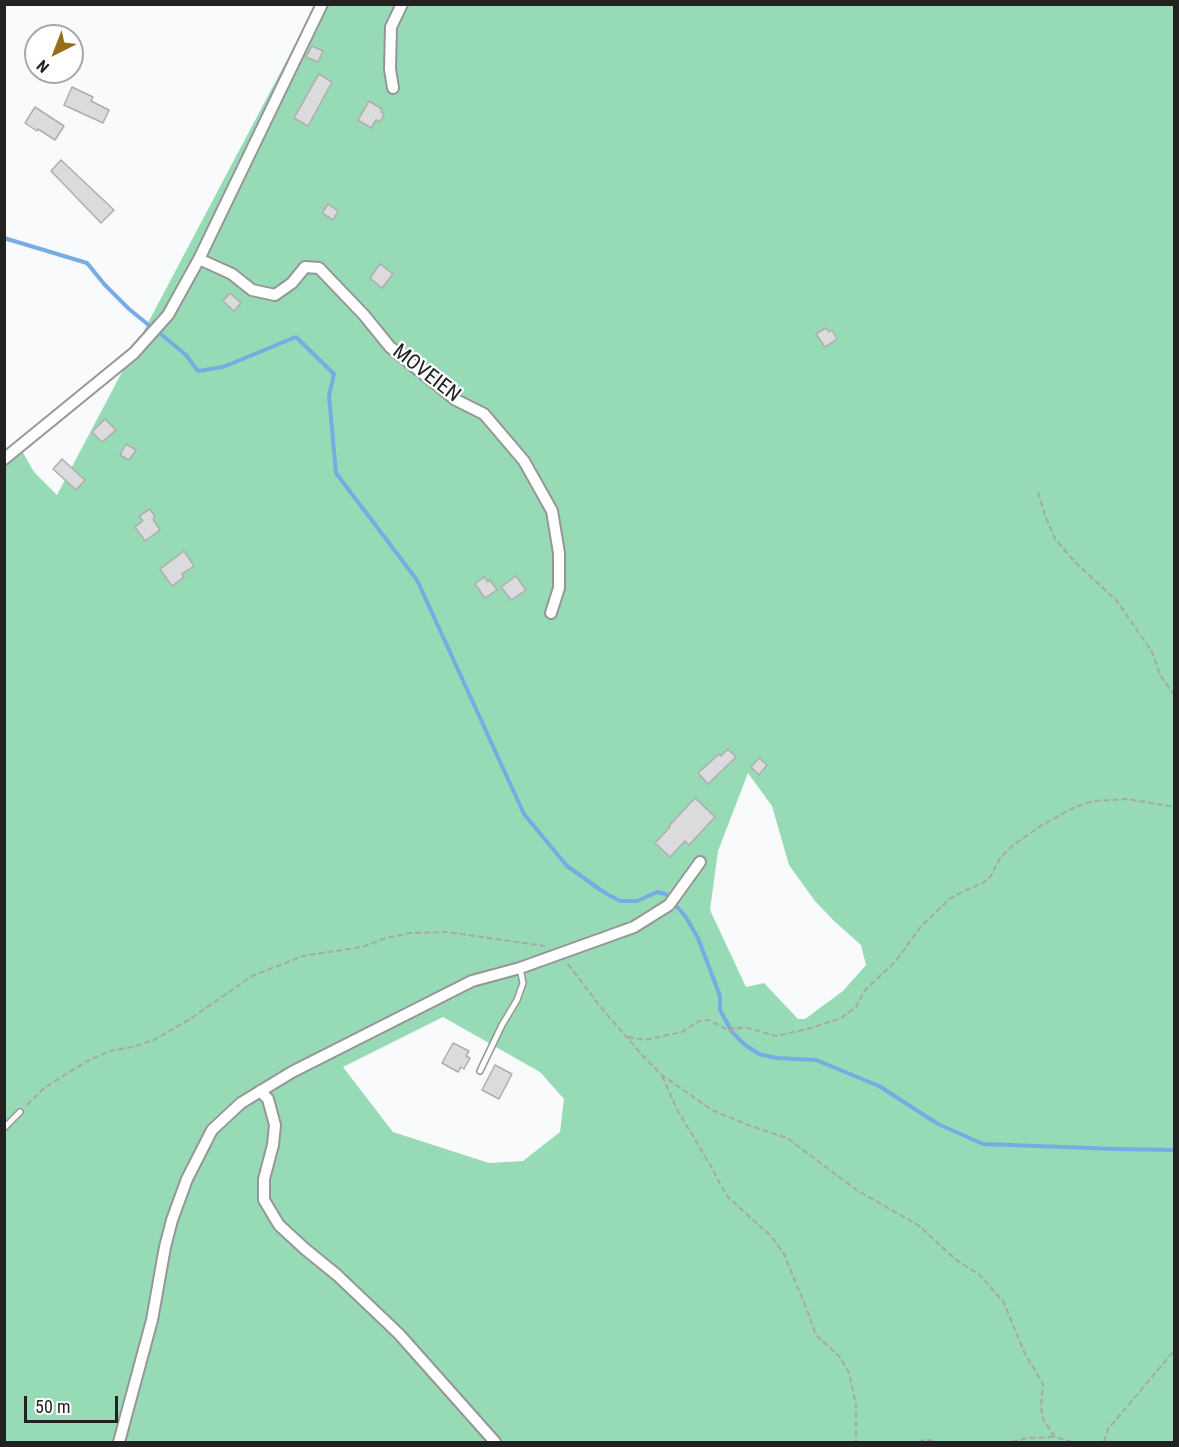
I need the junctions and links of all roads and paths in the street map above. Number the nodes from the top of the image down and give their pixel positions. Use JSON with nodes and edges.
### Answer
{"nodes":[{"id":1,"x":322,"y":4,"type":"edge"},
{"id":2,"x":402,"y":4,"type":"edge"},
{"id":3,"x":393,"y":88,"type":"dead end"},
{"id":4,"x":199,"y":259,"type":"junction"},
{"id":5,"x":4,"y":459,"type":"edge"},
{"id":6,"x":1038,"y":492,"type":"dead end"},
{"id":7,"x":551,"y":613,"type":"dead end"},
{"id":8,"x":1174,"y":695,"type":"edge"},
{"id":9,"x":1174,"y":807,"type":"edge"},
{"id":10,"x":700,"y":862,"type":"dead end"},
{"id":11,"x":560,"y":954,"type":"junction"},
{"id":12,"x":520,"y":968,"type":"junction"},
{"id":13,"x":740,"y":1028,"type":"junction"},
{"id":14,"x":728,"y":1030,"type":"junction"},
{"id":15,"x":626,"y":1037,"type":"junction"},
{"id":16,"x":480,"y":1071,"type":"dead end"},
{"id":17,"x":662,"y":1075,"type":"junction"},
{"id":18,"x":260,"y":1091,"type":"junction"},
{"id":19,"x":20,"y":1112,"type":"joint"},
{"id":20,"x":4,"y":1128,"type":"edge"},
{"id":21,"x":1174,"y":1351,"type":"edge"},
{"id":22,"x":1055,"y":1437,"type":"junction"},
{"id":23,"x":119,"y":1443,"type":"edge"},
{"id":24,"x":495,"y":1443,"type":"edge"},
{"id":25,"x":856,"y":1443,"type":"edge"},
{"id":26,"x":919,"y":1443,"type":"edge"},
{"id":27,"x":934,"y":1443,"type":"edge"},
{"id":28,"x":1012,"y":1443,"type":"edge"},
{"id":29,"x":1072,"y":1443,"type":"edge"},
{"id":30,"x":1104,"y":1443,"type":"edge"}],
"edges":[{"from":1,"to":4,"type":"street"},
{"from":2,"to":3,"type":"street"},
{"from":4,"to":5,"type":"street"},
{"from":4,"to":7,"type":"street","name":"MOVEIEN"},
{"from":6,"to":8,"type":"path"},
{"from":9,"to":13,"type":"path"},
{"from":10,"to":11,"type":"street"},
{"from":11,"to":12,"type":"street"},
{"from":11,"to":15,"type":"path"},
{"from":11,"to":19,"type":"path"},
{"from":12,"to":16,"type":"lane"},
{"from":12,"to":18,"type":"street"},
{"from":13,"to":14,"type":"path"},
{"from":13,"to":14,"type":"path"},
{"from":14,"to":15,"type":"path"},
{"from":15,"to":17,"type":"path"},
{"from":17,"to":22,"type":"path"},
{"from":17,"to":25,"type":"path"},
{"from":18,"to":23,"type":"street"},
{"from":18,"to":24,"type":"street"},
{"from":19,"to":20,"type":"lane"},
{"from":21,"to":30,"type":"path"},
{"from":22,"to":28,"type":"path"},
{"from":22,"to":29,"type":"path"},
{"from":26,"to":27,"type":"path"}]}
